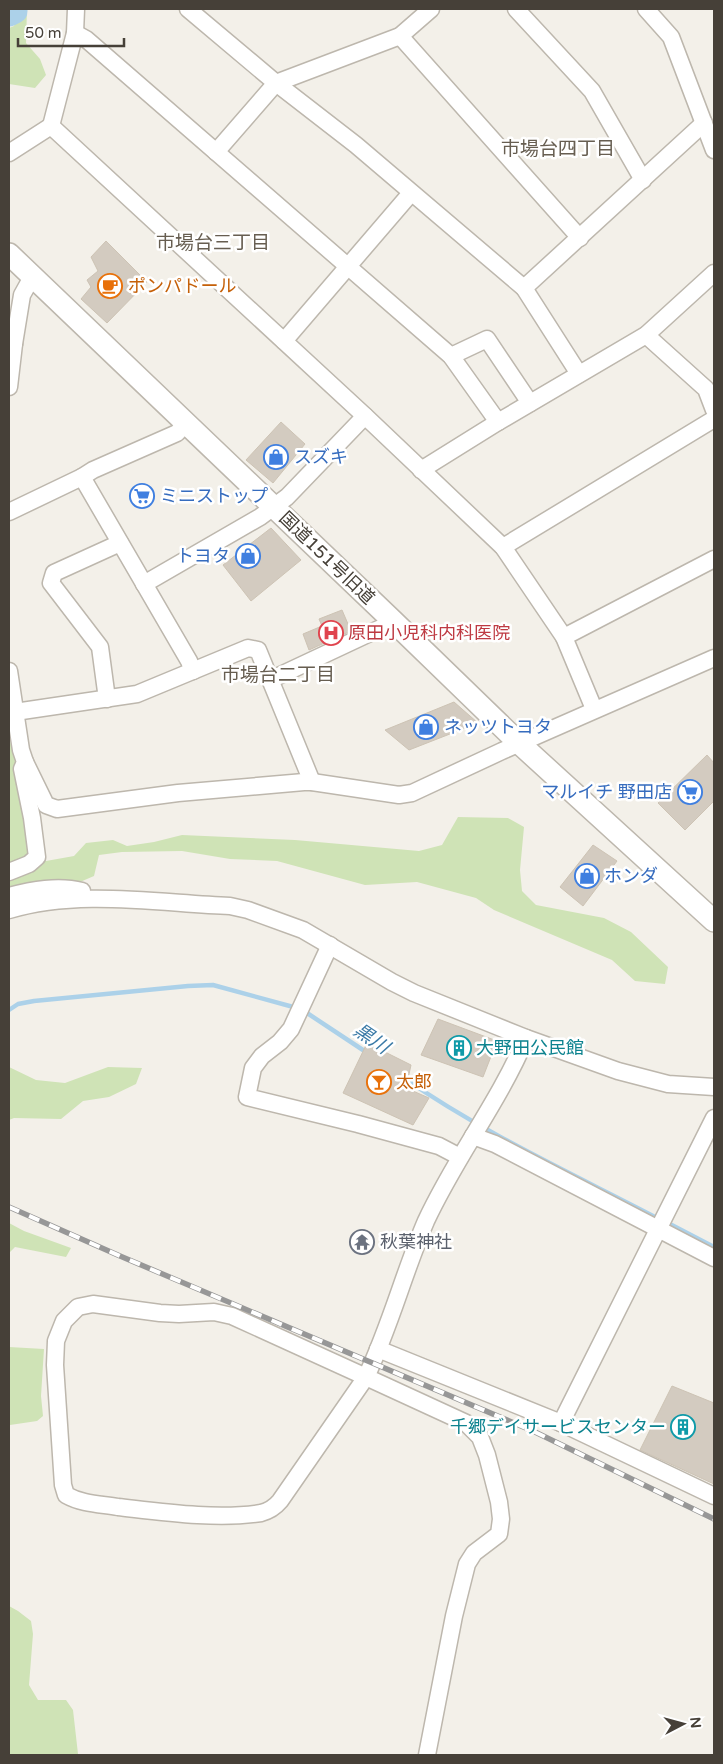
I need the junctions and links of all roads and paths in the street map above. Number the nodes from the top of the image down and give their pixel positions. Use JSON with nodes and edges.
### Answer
{"nodes":[{"id":1,"x":76,"y":9,"type":"edge"},
{"id":2,"x":188,"y":9,"type":"edge"},
{"id":3,"x":431,"y":9,"type":"edge"},
{"id":4,"x":516,"y":9,"type":"edge"},
{"id":5,"x":646,"y":9,"type":"edge"},
{"id":6,"x":75,"y":33,"type":"junction"},
{"id":7,"x":400,"y":36,"type":"junction"},
{"id":8,"x":276,"y":83,"type":"junction"},
{"id":9,"x":704,"y":124,"type":"junction"},
{"id":10,"x":51,"y":126,"type":"junction"},
{"id":11,"x":714,"y":150,"type":"edge"},
{"id":12,"x":216,"y":152,"type":"junction"},
{"id":13,"x":9,"y":154,"type":"edge"},
{"id":14,"x":643,"y":180,"type":"junction"},
{"id":15,"x":411,"y":193,"type":"junction"},
{"id":16,"x":580,"y":238,"type":"junction"},
{"id":17,"x":9,"y":254,"type":"edge"},
{"id":18,"x":348,"y":266,"type":"junction"},
{"id":19,"x":714,"y":273,"type":"edge"},
{"id":20,"x":32,"y":277,"type":"junction"},
{"id":21,"x":524,"y":288,"type":"junction"},
{"id":22,"x":646,"y":335,"type":"junction"},
{"id":23,"x":284,"y":341,"type":"junction"},
{"id":24,"x":12,"y":343,"type":"edge"},
{"id":25,"x":451,"y":356,"type":"junction"},
{"id":26,"x":579,"y":374,"type":"junction"},
{"id":27,"x":9,"y":387,"type":"edge"},
{"id":28,"x":530,"y":403,"type":"junction"},
{"id":29,"x":714,"y":410,"type":"edge"},
{"id":30,"x":365,"y":416,"type":"junction"},
{"id":31,"x":714,"y":420,"type":"edge"},
{"id":32,"x":498,"y":422,"type":"junction"},
{"id":33,"x":186,"y":423,"type":"junction"},
{"id":34,"x":421,"y":470,"type":"junction"},
{"id":35,"x":82,"y":477,"type":"junction"},
{"id":36,"x":274,"y":508,"type":"junction"},
{"id":37,"x":9,"y":512,"type":"edge"},
{"id":38,"x":120,"y":543,"type":"junction"},
{"id":39,"x":503,"y":547,"type":"junction"},
{"id":40,"x":714,"y":559,"type":"edge"},
{"id":41,"x":144,"y":584,"type":"junction"},
{"id":42,"x":392,"y":620,"type":"junction"},
{"id":43,"x":564,"y":637,"type":"junction"},
{"id":44,"x":714,"y":658,"type":"edge"},
{"id":45,"x":9,"y":671,"type":"edge"},
{"id":46,"x":193,"y":671,"type":"junction"},
{"id":47,"x":270,"y":680,"type":"junction"},
{"id":48,"x":107,"y":699,"type":"junction"},
{"id":49,"x":594,"y":709,"type":"junction"},
{"id":50,"x":15,"y":712,"type":"junction"},
{"id":51,"x":518,"y":743,"type":"junction"},
{"id":52,"x":25,"y":762,"type":"junction"},
{"id":53,"x":312,"y":782,"type":"junction"},
{"id":54,"x":9,"y":872,"type":"edge"},
{"id":55,"x":9,"y":896,"type":"edge"},
{"id":56,"x":87,"y":898,"type":"junction"},
{"id":57,"x":9,"y":910,"type":"edge"},
{"id":58,"x":714,"y":921,"type":"edge"},
{"id":59,"x":330,"y":945,"type":"junction"},
{"id":60,"x":526,"y":1038,"type":"junction"},
{"id":61,"x":714,"y":1087,"type":"edge"},
{"id":62,"x":714,"y":1118,"type":"edge"},
{"id":63,"x":474,"y":1135,"type":"junction"},
{"id":64,"x":460,"y":1157,"type":"junction"},
{"id":65,"x":658,"y":1228,"type":"junction"},
{"id":66,"x":714,"y":1258,"type":"edge"},
{"id":67,"x":378,"y":1349,"type":"junction"},
{"id":68,"x":366,"y":1377,"type":"junction"},
{"id":69,"x":561,"y":1423,"type":"junction"},
{"id":70,"x":714,"y":1496,"type":"edge"},
{"id":71,"x":427,"y":1755,"type":"edge"}],
"edges":[{"from":1,"to":6,"type":"street"},
{"from":2,"to":8,"type":"street"},
{"from":3,"to":7,"type":"street"},
{"from":4,"to":14,"type":"street"},
{"from":5,"to":9,"type":"street"},
{"from":6,"to":10,"type":"street"},
{"from":6,"to":12,"type":"street"},
{"from":7,"to":8,"type":"street"},
{"from":7,"to":16,"type":"street"},
{"from":8,"to":12,"type":"street"},
{"from":8,"to":15,"type":"street"},
{"from":9,"to":11,"type":"street"},
{"from":9,"to":14,"type":"street"},
{"from":10,"to":13,"type":"street"},
{"from":10,"to":23,"type":"street"},
{"from":12,"to":18,"type":"street"},
{"from":14,"to":16,"type":"street"},
{"from":15,"to":18,"type":"street"},
{"from":15,"to":21,"type":"street"},
{"from":16,"to":21,"type":"street"},
{"from":17,"to":20,"type":"street","name":"国道151号旧道"},
{"from":18,"to":23,"type":"street"},
{"from":18,"to":25,"type":"street"},
{"from":19,"to":22,"type":"street"},
{"from":20,"to":24,"type":"street"},
{"from":20,"to":33,"type":"street","name":"国道151号旧道"},
{"from":21,"to":26,"type":"street"},
{"from":22,"to":26,"type":"street"},
{"from":22,"to":29,"type":"street"},
{"from":23,"to":30,"type":"street"},
{"from":24,"to":27,"type":"street"},
{"from":25,"to":28,"type":"street"},
{"from":25,"to":32,"type":"street"},
{"from":26,"to":28,"type":"street"},
{"from":28,"to":32,"type":"street"},
{"from":30,"to":34,"type":"street"},
{"from":30,"to":36,"type":"street"},
{"from":31,"to":39,"type":"street"},
{"from":32,"to":34,"type":"street"},
{"from":33,"to":35,"type":"street"},
{"from":33,"to":36,"type":"street","name":"国道151号旧道"},
{"from":34,"to":39,"type":"street"},
{"from":35,"to":37,"type":"street"},
{"from":35,"to":38,"type":"street"},
{"from":36,"to":41,"type":"street"},
{"from":36,"to":42,"type":"street","name":"国道151号旧道"},
{"from":38,"to":41,"type":"street"},
{"from":38,"to":48,"type":"street"},
{"from":39,"to":43,"type":"street"},
{"from":40,"to":43,"type":"street"},
{"from":41,"to":46,"type":"street"},
{"from":42,"to":47,"type":"street"},
{"from":42,"to":51,"type":"street","name":"国道151号旧道"},
{"from":43,"to":49,"type":"street"},
{"from":44,"to":49,"type":"street"},
{"from":45,"to":50,"type":"street"},
{"from":46,"to":47,"type":"street"},
{"from":46,"to":48,"type":"street"},
{"from":47,"to":53,"type":"street"},
{"from":48,"to":50,"type":"street"},
{"from":49,"to":51,"type":"street"},
{"from":50,"to":52,"type":"street"},
{"from":51,"to":53,"type":"street"},
{"from":51,"to":58,"type":"street","name":"国道151号旧道"},
{"from":52,"to":53,"type":"street"},
{"from":52,"to":54,"type":"street"},
{"from":55,"to":56,"type":"street"},
{"from":56,"to":57,"type":"street"},
{"from":56,"to":59,"type":"street"},
{"from":59,"to":60,"type":"street"},
{"from":59,"to":64,"type":"street"},
{"from":60,"to":61,"type":"street"},
{"from":60,"to":63,"type":"street"},
{"from":62,"to":65,"type":"street"},
{"from":63,"to":64,"type":"street"},
{"from":63,"to":65,"type":"street"},
{"from":64,"to":67,"type":"street"},
{"from":65,"to":66,"type":"street"},
{"from":65,"to":69,"type":"street"},
{"from":67,"to":68,"type":"street"},
{"from":67,"to":69,"type":"street"},
{"from":68,"to":68,"type":"street"},
{"from":68,"to":71,"type":"street"},
{"from":69,"to":70,"type":"street"}]}
